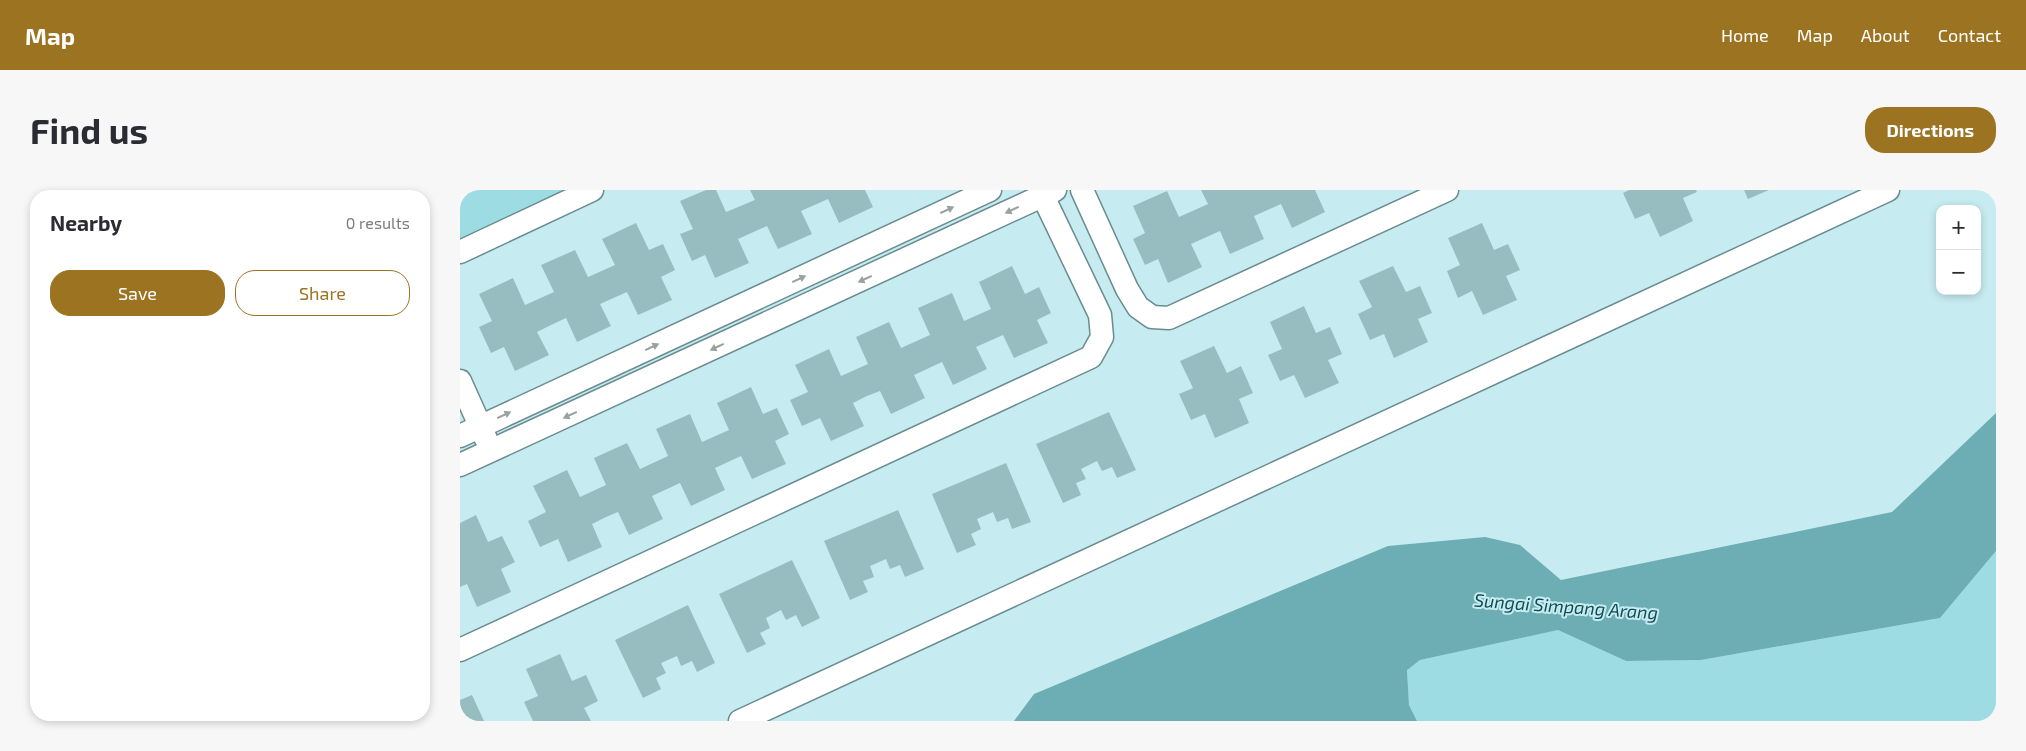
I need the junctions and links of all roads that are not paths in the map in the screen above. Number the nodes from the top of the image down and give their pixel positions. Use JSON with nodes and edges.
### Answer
{"nodes":[{"id":1,"x":592,"y":190,"type":"edge"},
{"id":2,"x":990,"y":190,"type":"edge"},
{"id":3,"x":1082,"y":190,"type":"edge"},
{"id":4,"x":1447,"y":190,"type":"edge"},
{"id":5,"x":1888,"y":190,"type":"edge"},
{"id":6,"x":1048,"y":192,"type":"edge"},
{"id":7,"x":460,"y":252,"type":"edge"},
{"id":8,"x":460,"y":381,"type":"edge"},
{"id":9,"x":481,"y":426,"type":"junction"},
{"id":10,"x":460,"y":436,"type":"edge"},
{"id":11,"x":492,"y":451,"type":"junction"},
{"id":12,"x":460,"y":466,"type":"edge"},
{"id":13,"x":460,"y":650,"type":"edge"},
{"id":14,"x":740,"y":721,"type":"edge"}],
"edges":[{"from":1,"to":7,"type":"street"},
{"from":9,"to":2,"type":"street","one_way":true},
{"from":3,"to":4,"type":"street"},
{"from":5,"to":14,"type":"street"},
{"from":6,"to":11,"type":"street","one_way":true},
{"from":6,"to":13,"type":"street"},
{"from":8,"to":9,"type":"street"},
{"from":9,"to":10,"type":"street"},
{"from":9,"to":11,"type":"street"},
{"from":11,"to":12,"type":"street"}]}
